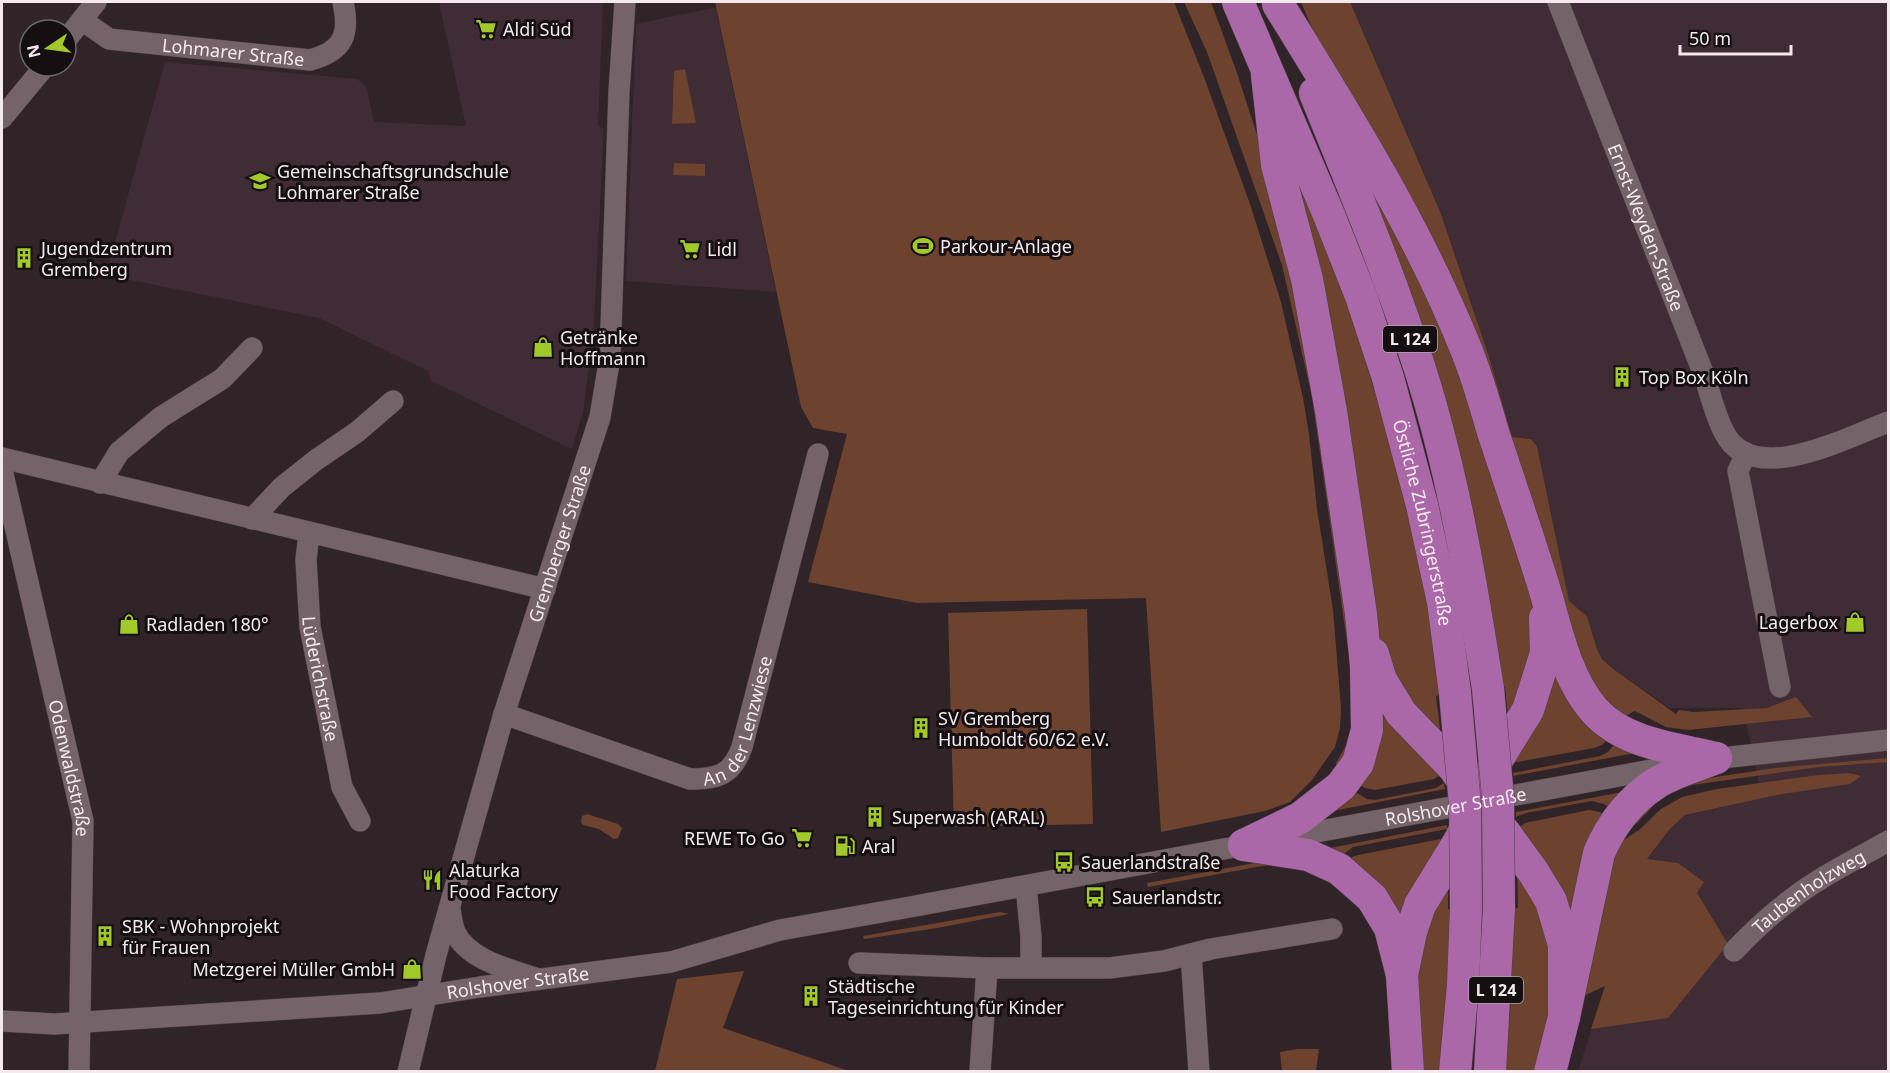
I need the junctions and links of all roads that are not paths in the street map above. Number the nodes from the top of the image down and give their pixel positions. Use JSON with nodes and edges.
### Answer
{"nodes":[{"id":1,"x":96,"y":2,"type":"edge"},
{"id":2,"x":343,"y":2,"type":"edge"},
{"id":3,"x":625,"y":2,"type":"edge"},
{"id":4,"x":1238,"y":2,"type":"edge"},
{"id":5,"x":1558,"y":2,"type":"edge"},
{"id":6,"x":1278,"y":3,"type":"edge"},
{"id":7,"x":82,"y":20,"type":"junction"},
{"id":8,"x":78,"y":25,"type":"edge"},
{"id":9,"x":1268,"y":75,"type":"junction"},
{"id":10,"x":35,"y":78,"type":"edge"},
{"id":11,"x":2,"y":118,"type":"edge"},
{"id":12,"x":252,"y":348,"type":"dead end"},
{"id":13,"x":393,"y":401,"type":"dead end"},
{"id":14,"x":1888,"y":422,"type":"edge"},
{"id":15,"x":1742,"y":451,"type":"junction"},
{"id":16,"x":818,"y":454,"type":"dead end"},
{"id":17,"x":2,"y":458,"type":"edge"},
{"id":18,"x":2,"y":471,"type":"edge"},
{"id":19,"x":100,"y":483,"type":"junction"},
{"id":20,"x":252,"y":519,"type":"junction"},
{"id":21,"x":309,"y":532,"type":"junction"},
{"id":22,"x":1539,"y":572,"type":"junction"},
{"id":23,"x":545,"y":589,"type":"junction"},
{"id":24,"x":1361,"y":614,"type":"junction"},
{"id":25,"x":1780,"y":687,"type":"dead end"},
{"id":26,"x":504,"y":714,"type":"junction"},
{"id":27,"x":1888,"y":740,"type":"edge"},
{"id":28,"x":1716,"y":758,"type":"junction"},
{"id":29,"x":1478,"y":803,"type":"junction"},
{"id":30,"x":360,"y":821,"type":"dead end"},
{"id":31,"x":1888,"y":841,"type":"edge"},
{"id":32,"x":1244,"y":845,"type":"junction"},
{"id":33,"x":1026,"y":886,"type":"junction"},
{"id":34,"x":449,"y":907,"type":"junction"},
{"id":35,"x":1332,"y":930,"type":"dead end"},
{"id":36,"x":1734,"y":951,"type":"dead end"},
{"id":37,"x":1191,"y":954,"type":"junction"},
{"id":38,"x":859,"y":963,"type":"dead end"},
{"id":39,"x":1030,"y":967,"type":"junction"},
{"id":40,"x":987,"y":968,"type":"junction"},
{"id":41,"x":1402,"y":975,"type":"junction"},
{"id":42,"x":539,"y":979,"type":"junction"},
{"id":43,"x":425,"y":996,"type":"junction"},
{"id":44,"x":1564,"y":1017,"type":"junction"},
{"id":45,"x":2,"y":1021,"type":"edge"},
{"id":46,"x":80,"y":1023,"type":"junction"},
{"id":47,"x":79,"y":1071,"type":"edge"},
{"id":48,"x":408,"y":1071,"type":"edge"},
{"id":49,"x":980,"y":1071,"type":"edge"},
{"id":50,"x":1199,"y":1071,"type":"edge"},
{"id":51,"x":1408,"y":1071,"type":"edge"},
{"id":52,"x":1455,"y":1071,"type":"edge"},
{"id":53,"x":1490,"y":1071,"type":"edge"},
{"id":54,"x":1550,"y":1071,"type":"edge"}],
"edges":[{"from":1,"to":7,"type":"street"},
{"from":2,"to":7,"type":"street","name":"Lohmarer Straße"},
{"from":3,"to":23,"type":"street","name":"Gremberger Straße"},
{"from":4,"to":9,"type":"highway","name":"Östliche Zubringerstraße","number":"L 124"},
{"from":5,"to":15,"type":"street","name":"Ernst-Weyden-Straße"},
{"from":6,"to":22,"type":"highway"},
{"from":6,"to":53,"type":"highway","name":"Östliche Zubringerstraße","number":"L 124","bridge":true},
{"from":7,"to":8,"type":"street"},
{"from":9,"to":24,"type":"highway"},
{"from":9,"to":52,"type":"highway","name":"Östliche Zubringerstraße","number":"L 124","bridge":true},
{"from":10,"to":11,"type":"street"},
{"from":12,"to":19,"type":"street"},
{"from":13,"to":20,"type":"street"},
{"from":14,"to":15,"type":"street"},
{"from":15,"to":25,"type":"street"},
{"from":16,"to":26,"type":"street","name":"An der Lenzwiese"},
{"from":17,"to":19,"type":"street"},
{"from":18,"to":46,"type":"street","name":"Odenwaldstraße"},
{"from":19,"to":20,"type":"street"},
{"from":20,"to":21,"type":"street"},
{"from":21,"to":23,"type":"street"},
{"from":21,"to":30,"type":"street","name":"Lüderichstraße"},
{"from":22,"to":28,"type":"highway"},
{"from":22,"to":29,"type":"highway"},
{"from":23,"to":26,"type":"street","name":"Gremberger Straße"},
{"from":24,"to":29,"type":"highway"},
{"from":24,"to":32,"type":"highway"},
{"from":26,"to":34,"type":"street","name":"Gremberger Straße"},
{"from":27,"to":28,"type":"street","name":"Rolshover Straße"},
{"from":28,"to":29,"type":"street","name":"Rolshover Straße"},
{"from":28,"to":44,"type":"highway"},
{"from":29,"to":32,"type":"street","name":"Rolshover Straße"},
{"from":29,"to":41,"type":"highway"},
{"from":29,"to":44,"type":"highway"},
{"from":31,"to":36,"type":"street","name":"Taubenholzweg"},
{"from":32,"to":33,"type":"street","name":"Rolshover Straße"},
{"from":32,"to":41,"type":"highway"},
{"from":33,"to":39,"type":"street"},
{"from":33,"to":42,"type":"street","name":"Rolshover Straße"},
{"from":34,"to":42,"type":"street"},
{"from":34,"to":43,"type":"street","name":"Gremberger Straße"},
{"from":35,"to":37,"type":"street"},
{"from":37,"to":39,"type":"street"},
{"from":37,"to":50,"type":"street"},
{"from":38,"to":40,"type":"street"},
{"from":39,"to":40,"type":"street"},
{"from":40,"to":49,"type":"street"},
{"from":41,"to":51,"type":"highway"},
{"from":42,"to":43,"type":"street","name":"Rolshover Straße"},
{"from":43,"to":46,"type":"street","name":"Rolshover Straße"},
{"from":43,"to":48,"type":"street","name":"Gremberger Straße"},
{"from":44,"to":54,"type":"highway"},
{"from":45,"to":46,"type":"street","name":"Rolshover Straße"},
{"from":46,"to":47,"type":"street","name":"Odenwaldstraße"}]}
